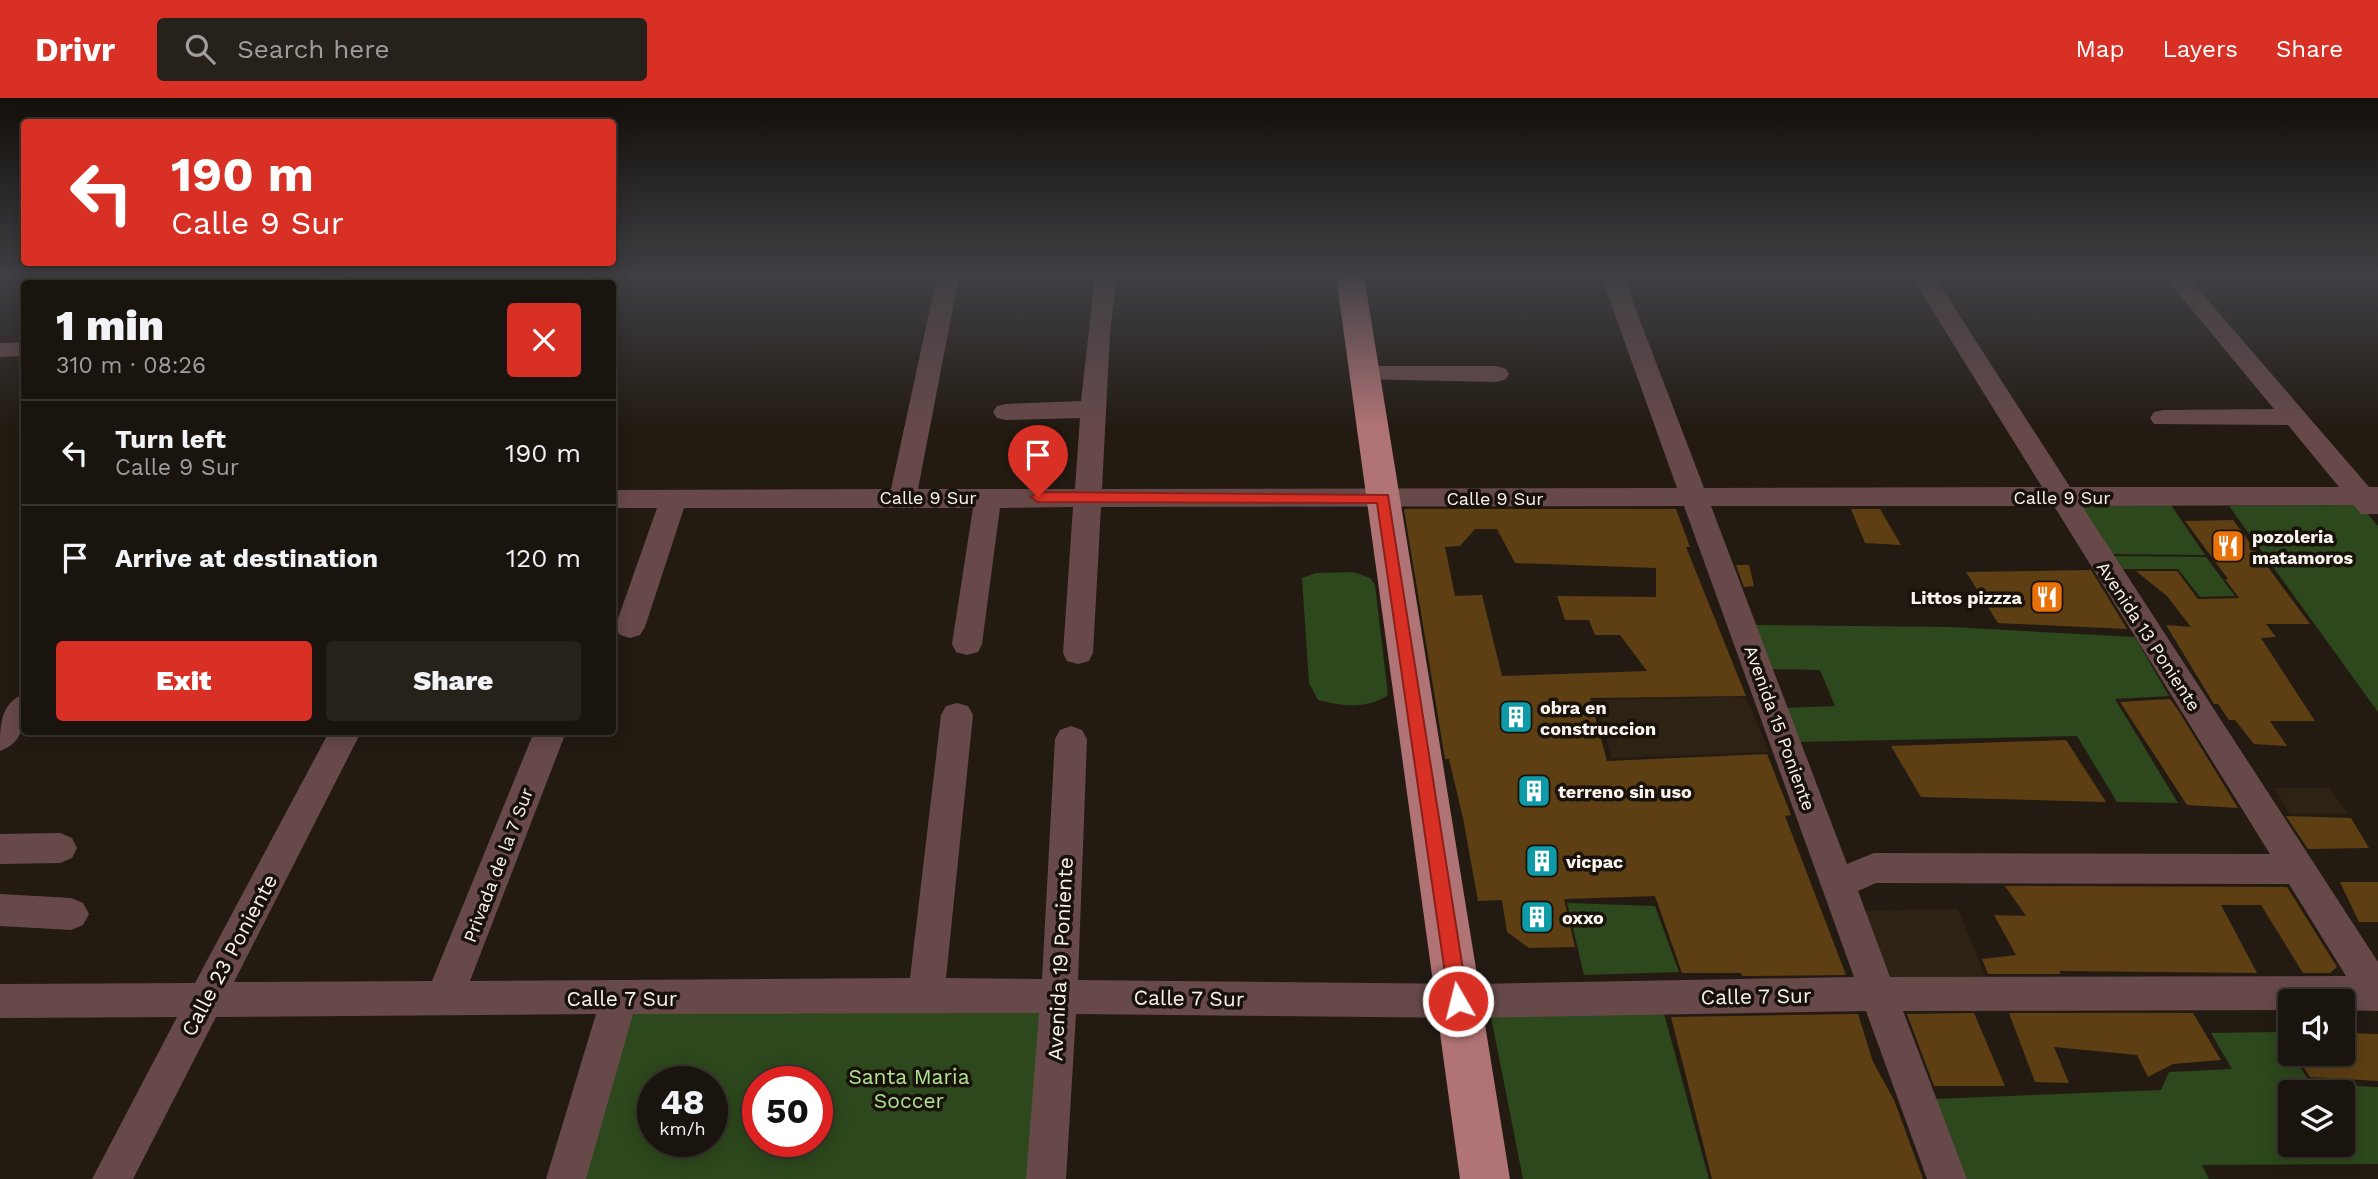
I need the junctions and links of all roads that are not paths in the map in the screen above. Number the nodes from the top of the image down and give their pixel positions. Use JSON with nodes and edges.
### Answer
{"nodes":[{"id":1,"x":938,"y":326,"type":"edge"},
{"id":2,"x":1099,"y":326,"type":"edge"},
{"id":3,"x":1357,"y":326,"type":"edge"},
{"id":4,"x":1631,"y":326,"type":"edge"},
{"id":5,"x":1954,"y":326,"type":"edge"},
{"id":6,"x":2218,"y":326,"type":"edge"},
{"id":7,"x":21,"y":349,"type":"edge"},
{"id":8,"x":0,"y":350,"type":"edge"},
{"id":9,"x":1364,"y":374,"type":"junction"},
{"id":10,"x":1497,"y":374,"type":"dead end"},
{"id":11,"x":1095,"y":409,"type":"junction"},
{"id":12,"x":1006,"y":412,"type":"dead end"},
{"id":13,"x":2295,"y":417,"type":"junction"},
{"id":14,"x":2163,"y":418,"type":"dead end"},
{"id":15,"x":988,"y":497,"type":"junction"},
{"id":16,"x":1089,"y":497,"type":"junction"},
{"id":17,"x":2061,"y":497,"type":"junction"},
{"id":18,"x":674,"y":498,"type":"junction"},
{"id":19,"x":902,"y":498,"type":"junction"},
{"id":20,"x":1383,"y":498,"type":"junction"},
{"id":21,"x":1694,"y":498,"type":"junction"},
{"id":22,"x":616,"y":499,"type":"edge"},
{"id":23,"x":2373,"y":502,"type":"edge"},
{"id":24,"x":630,"y":627,"type":"dead end"},
{"id":25,"x":967,"y":644,"type":"dead end"},
{"id":26,"x":1079,"y":653,"type":"dead end"},
{"id":27,"x":21,"y":710,"type":"edge"},
{"id":28,"x":957,"y":715,"type":"dead end"},
{"id":29,"x":343,"y":735,"type":"edge"},
{"id":30,"x":549,"y":735,"type":"edge"},
{"id":31,"x":0,"y":738,"type":"edge"},
{"id":32,"x":1071,"y":738,"type":"dead end"},
{"id":33,"x":60,"y":848,"type":"dead end"},
{"id":34,"x":0,"y":849,"type":"edge"},
{"id":35,"x":1826,"y":852,"type":"junction"},
{"id":36,"x":1874,"y":868,"type":"junction"},
{"id":37,"x":2299,"y":869,"type":"junction"},
{"id":38,"x":1838,"y":884,"type":"junction"},
{"id":39,"x":0,"y":910,"type":"edge"},
{"id":40,"x":71,"y":914,"type":"dead end"},
{"id":41,"x":2378,"y":993,"type":"edge"},
{"id":42,"x":1879,"y":994,"type":"junction"},
{"id":43,"x":926,"y":995,"type":"junction"},
{"id":44,"x":1059,"y":996,"type":"junction"},
{"id":45,"x":443,"y":998,"type":"junction"},
{"id":46,"x":619,"y":999,"type":"junction"},
{"id":47,"x":205,"y":1000,"type":"junction"},
{"id":48,"x":0,"y":1001,"type":"edge"},
{"id":49,"x":1458,"y":1001,"type":"junction"},
{"id":50,"x":112,"y":1179,"type":"edge"},
{"id":51,"x":566,"y":1179,"type":"edge"},
{"id":52,"x":1046,"y":1179,"type":"edge"},
{"id":53,"x":1485,"y":1179,"type":"edge"},
{"id":54,"x":1947,"y":1179,"type":"edge"}],
"edges":[{"from":1,"to":19,"type":"street"},
{"from":2,"to":11,"type":"street"},
{"from":3,"to":9,"type":"main road"},
{"from":4,"to":21,"type":"street","name":"Avenida 15 Poniente"},
{"from":5,"to":17,"type":"street","name":"Avenida 13 Poniente"},
{"from":6,"to":13,"type":"street"},
{"from":7,"to":8,"type":"street"},
{"from":9,"to":10,"type":"street"},
{"from":9,"to":20,"type":"main road"},
{"from":11,"to":12,"type":"street"},
{"from":11,"to":16,"type":"street"},
{"from":13,"to":14,"type":"street"},
{"from":13,"to":23,"type":"street"},
{"from":15,"to":16,"type":"street","name":"Calle 9 Sur"},
{"from":15,"to":19,"type":"street","name":"Calle 9 Sur"},
{"from":15,"to":25,"type":"street"},
{"from":16,"to":20,"type":"street","name":"Calle 9 Sur"},
{"from":16,"to":26,"type":"street"},
{"from":17,"to":21,"type":"street","name":"Calle 9 Sur"},
{"from":17,"to":23,"type":"street","name":"Calle 9 Sur"},
{"from":17,"to":37,"type":"street","name":"Avenida 13 Poniente"},
{"from":18,"to":19,"type":"street","name":"Calle 9 Sur"},
{"from":18,"to":22,"type":"street","name":"Calle 9 Sur"},
{"from":18,"to":24,"type":"street"},
{"from":20,"to":21,"type":"street","name":"Calle 9 Sur"},
{"from":20,"to":49,"type":"main road"},
{"from":21,"to":35,"type":"street","name":"Avenida 15 Poniente"},
{"from":27,"to":31,"type":"street"},
{"from":28,"to":43,"type":"street"},
{"from":29,"to":47,"type":"street","name":"Calle 23 Poniente"},
{"from":30,"to":45,"type":"street","name":"Privada de la 7 Sur"},
{"from":32,"to":44,"type":"street","name":"Avenida 19 Poniente"},
{"from":33,"to":34,"type":"street"},
{"from":35,"to":36,"type":"street"},
{"from":35,"to":38,"type":"street","name":"Avenida 15 Poniente"},
{"from":36,"to":37,"type":"street"},
{"from":36,"to":38,"type":"street"},
{"from":37,"to":41,"type":"street","name":"Avenida 13 Poniente"},
{"from":38,"to":42,"type":"street","name":"Avenida 15 Poniente"},
{"from":39,"to":40,"type":"street"},
{"from":41,"to":42,"type":"street","name":"Calle 7 Sur"},
{"from":42,"to":49,"type":"street","name":"Calle 7 Sur"},
{"from":42,"to":54,"type":"street","name":"Avenida 15 Poniente"},
{"from":43,"to":44,"type":"street","name":"Calle 7 Sur"},
{"from":43,"to":46,"type":"street","name":"Calle 7 Sur"},
{"from":44,"to":49,"type":"street","name":"Calle 7 Sur"},
{"from":44,"to":52,"type":"street","name":"Avenida 19 Poniente"},
{"from":45,"to":46,"type":"street","name":"Calle 7 Sur"},
{"from":45,"to":47,"type":"street","name":"Calle 7 Sur"},
{"from":46,"to":51,"type":"street"},
{"from":47,"to":48,"type":"street","name":"Calle 7 Sur"},
{"from":47,"to":50,"type":"street","name":"Calle 23 Poniente"},
{"from":49,"to":53,"type":"main road"}]}
